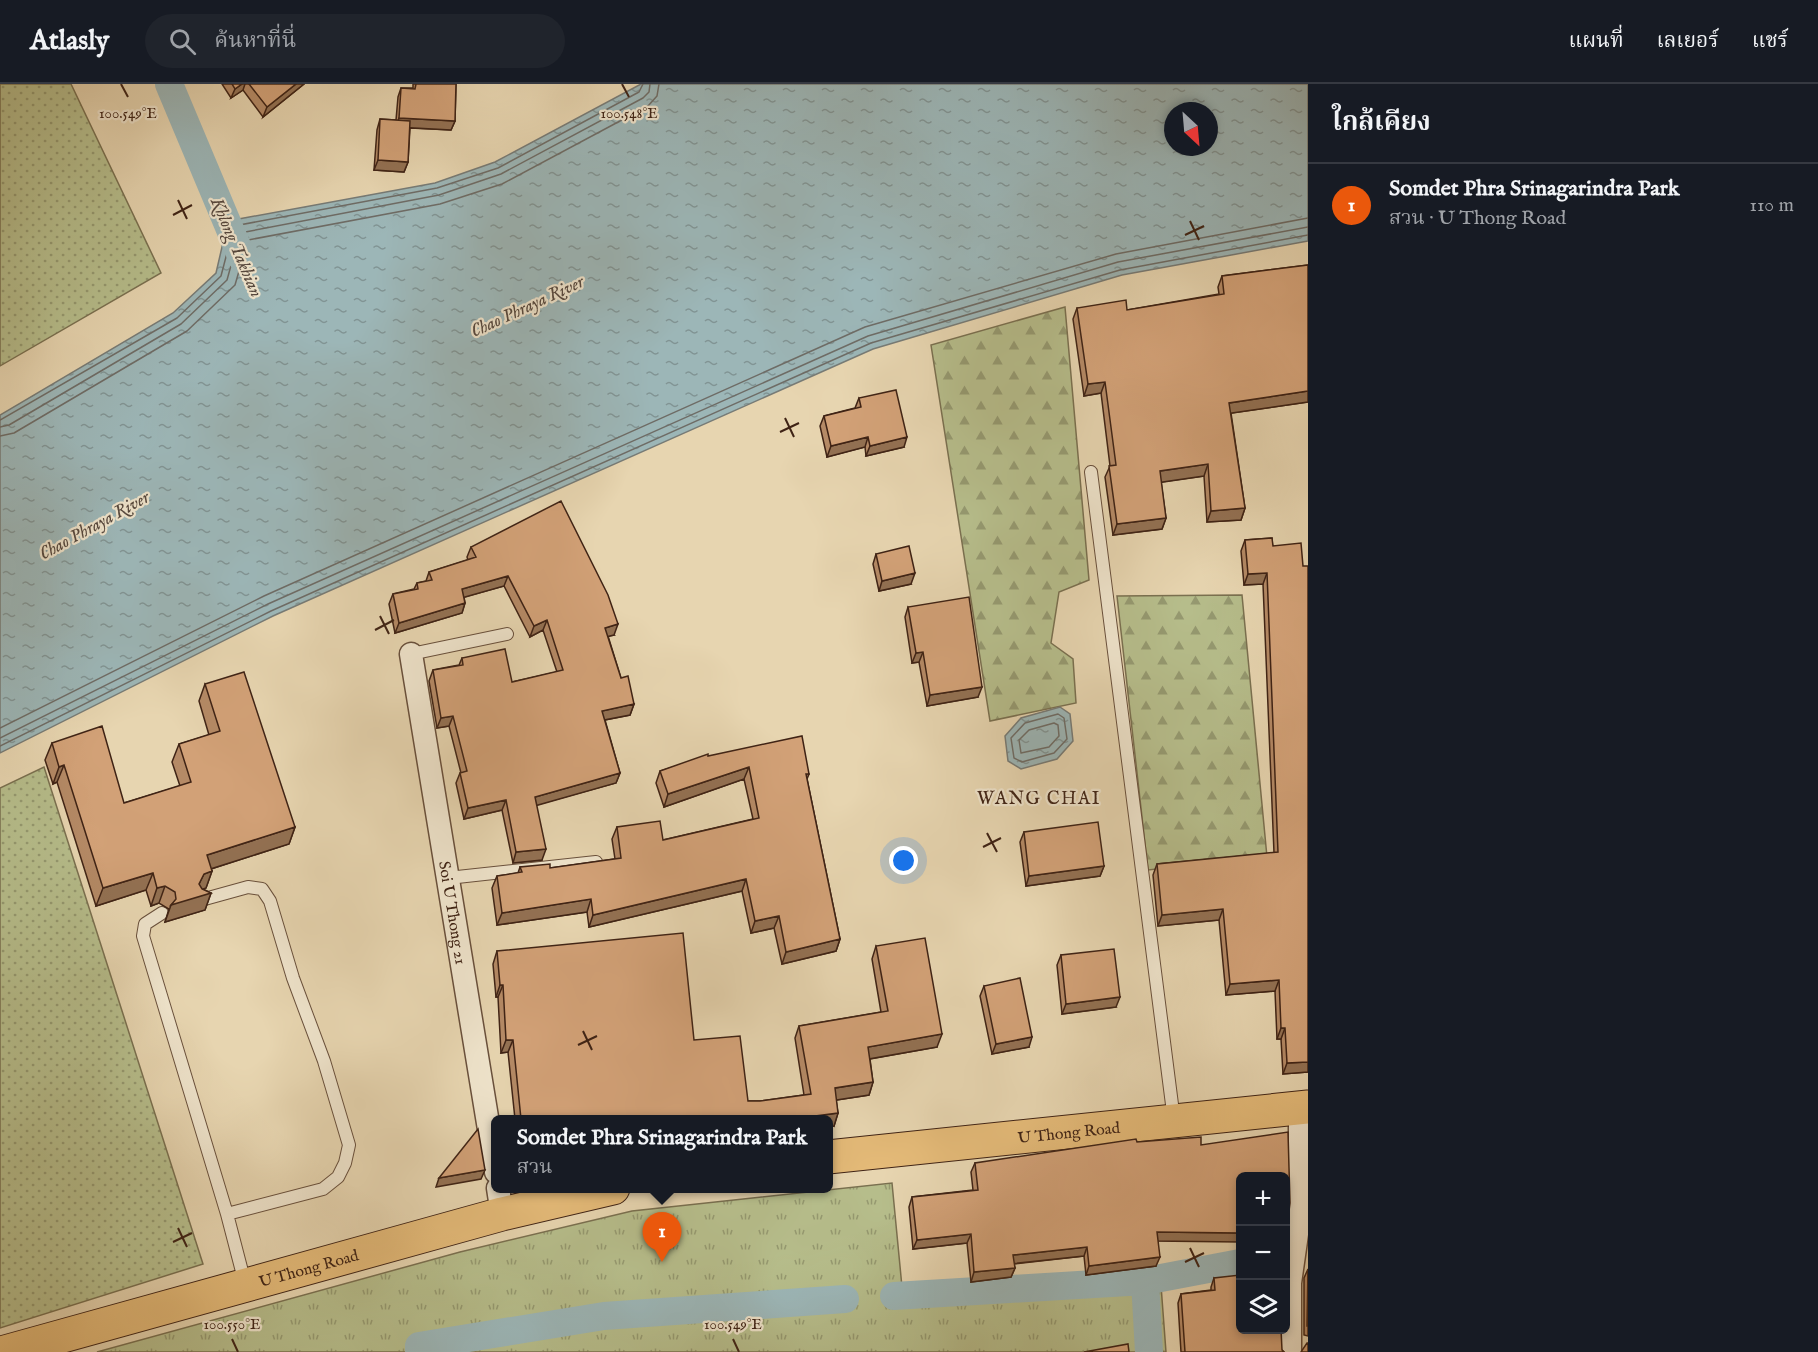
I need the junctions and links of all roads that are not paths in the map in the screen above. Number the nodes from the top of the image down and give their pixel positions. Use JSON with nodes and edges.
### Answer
{"nodes":[{"id":1,"x":1090,"y":471,"type":"dead end"},
{"id":2,"x":507,"y":634,"type":"dead end"},
{"id":3,"x":411,"y":654,"type":"joint"},
{"id":4,"x":605,"y":861,"type":"edge"},
{"id":5,"x":448,"y":878,"type":"junction"},
{"id":6,"x":201,"y":900,"type":"edge"},
{"id":7,"x":162,"y":913,"type":"dead end"},
{"id":8,"x":1304,"y":1108,"type":"edge"},
{"id":9,"x":1174,"y":1121,"type":"junction"},
{"id":10,"x":491,"y":1147,"type":"edge"},
{"id":11,"x":833,"y":1156,"type":"edge"},
{"id":12,"x":570,"y":1193,"type":"edge"},
{"id":13,"x":500,"y":1201,"type":"edge"},
{"id":14,"x":227,"y":1214,"type":"junction"},
{"id":15,"x":246,"y":1284,"type":"junction"},
{"id":16,"x":1292,"y":1346,"type":"edge"},
{"id":17,"x":6,"y":1352,"type":"edge"}],
"edges":[{"from":1,"to":9,"type":"lane"},
{"from":2,"to":3,"type":"lane"},
{"from":3,"to":5,"type":"street","name":"Soi U Thong 21"},
{"from":4,"to":5,"type":"lane"},
{"from":5,"to":10,"type":"street","name":"Soi U Thong 21"},
{"from":6,"to":14,"type":"lane"},
{"from":7,"to":14,"type":"lane"},
{"from":8,"to":9,"type":"main road","name":"U Thong Road"},
{"from":8,"to":16,"type":"street"},
{"from":9,"to":11,"type":"main road","name":"U Thong Road"},
{"from":12,"to":13,"type":"main road","name":"U Thong Road"},
{"from":13,"to":15,"type":"main road","name":"U Thong Road"},
{"from":14,"to":15,"type":"lane"},
{"from":15,"to":17,"type":"main road","name":"U Thong Road"}]}
